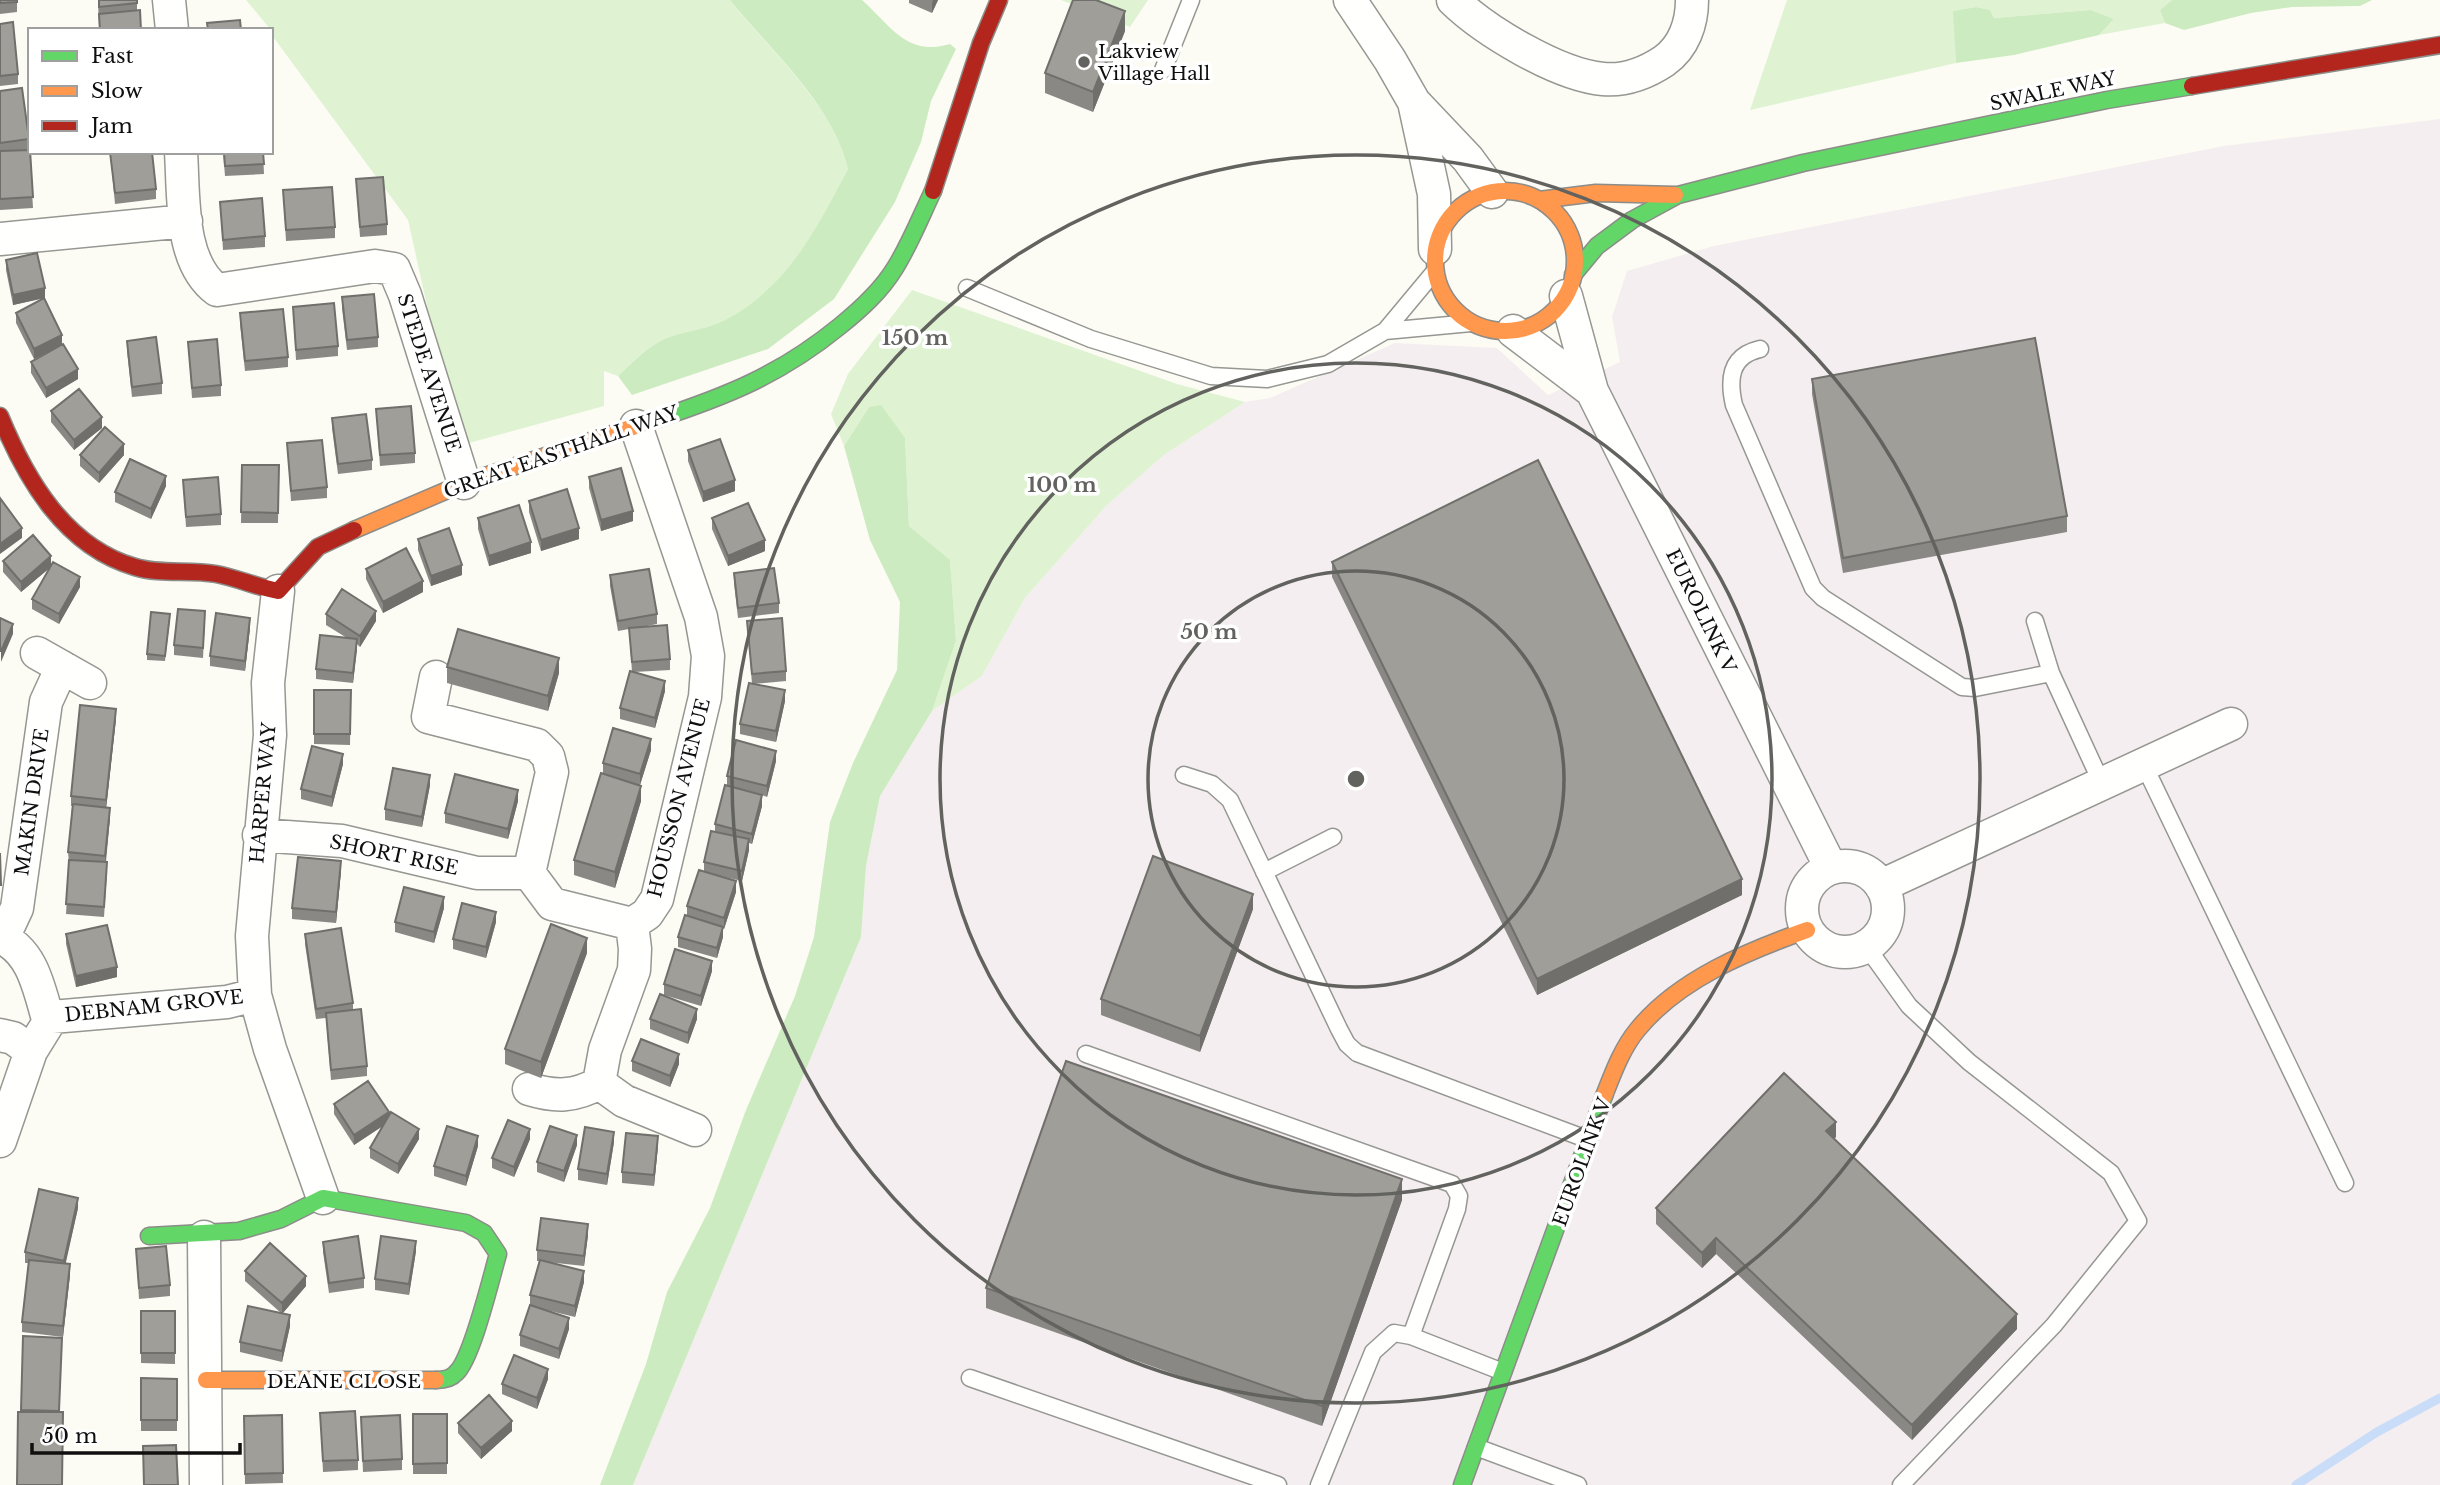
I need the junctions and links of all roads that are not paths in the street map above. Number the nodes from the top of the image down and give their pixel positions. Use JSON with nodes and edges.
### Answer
{"nodes":[{"id":1,"x":169,"y":0,"type":"edge"},
{"id":2,"x":999,"y":0,"type":"edge"},
{"id":3,"x":1191,"y":0,"type":"edge"},
{"id":4,"x":1350,"y":0,"type":"edge"},
{"id":5,"x":1453,"y":0,"type":"edge"},
{"id":6,"x":1692,"y":0,"type":"edge"},
{"id":7,"x":172,"y":28,"type":"edge"},
{"id":8,"x":2440,"y":45,"type":"edge"},
{"id":9,"x":1163,"y":70,"type":"dead end"},
{"id":10,"x":1414,"y":102,"type":"junction"},
{"id":11,"x":181,"y":154,"type":"edge"},
{"id":12,"x":1492,"y":192,"type":"junction"},
{"id":13,"x":1678,"y":195,"type":"junction"},
{"id":14,"x":1539,"y":200,"type":"junction"},
{"id":15,"x":186,"y":221,"type":"junction"},
{"id":16,"x":0,"y":239,"type":"edge"},
{"id":17,"x":1435,"y":260,"type":"junction"},
{"id":18,"x":1569,"y":286,"type":"junction"},
{"id":19,"x":967,"y":288,"type":"dead end"},
{"id":20,"x":1471,"y":323,"type":"junction"},
{"id":21,"x":1385,"y":331,"type":"junction"},
{"id":22,"x":1513,"y":331,"type":"junction"},
{"id":23,"x":1760,"y":349,"type":"dead end"},
{"id":24,"x":1592,"y":391,"type":"junction"},
{"id":25,"x":0,"y":416,"type":"edge"},
{"id":26,"x":635,"y":426,"type":"junction"},
{"id":27,"x":464,"y":483,"type":"junction"},
{"id":28,"x":278,"y":591,"type":"junction"},
{"id":29,"x":2035,"y":621,"type":"dead end"},
{"id":30,"x":2051,"y":673,"type":"junction"},
{"id":31,"x":436,"y":677,"type":"dead end"},
{"id":32,"x":90,"y":683,"type":"dead end"},
{"id":33,"x":2231,"y":724,"type":"dead end"},
{"id":34,"x":2144,"y":765,"type":"junction"},
{"id":35,"x":1184,"y":775,"type":"dead end"},
{"id":36,"x":2102,"y":784,"type":"junction"},
{"id":37,"x":259,"y":835,"type":"junction"},
{"id":38,"x":1332,"y":837,"type":"dead end"},
{"id":39,"x":1832,"y":868,"type":"junction"},
{"id":40,"x":1264,"y":872,"type":"junction"},
{"id":41,"x":529,"y":873,"type":"junction"},
{"id":42,"x":1881,"y":886,"type":"junction"},
{"id":43,"x":632,"y":924,"type":"junction"},
{"id":44,"x":1807,"y":930,"type":"junction"},
{"id":45,"x":2,"y":937,"type":"edge"},
{"id":46,"x":1866,"y":946,"type":"junction"},
{"id":47,"x":255,"y":995,"type":"junction"},
{"id":48,"x":48,"y":1019,"type":"junction"},
{"id":49,"x":0,"y":1035,"type":"edge"},
{"id":50,"x":31,"y":1051,"type":"junction"},
{"id":51,"x":1087,"y":1054,"type":"dead end"},
{"id":52,"x":599,"y":1083,"type":"junction"},
{"id":53,"x":529,"y":1089,"type":"dead end"},
{"id":54,"x":695,"y":1130,"type":"dead end"},
{"id":55,"x":1589,"y":1140,"type":"junction"},
{"id":56,"x":0,"y":1141,"type":"edge"},
{"id":57,"x":2345,"y":1183,"type":"dead end"},
{"id":58,"x":323,"y":1198,"type":"junction"},
{"id":59,"x":149,"y":1236,"type":"dead end"},
{"id":60,"x":204,"y":1237,"type":"junction"},
{"id":61,"x":1411,"y":1336,"type":"junction"},
{"id":62,"x":1503,"y":1372,"type":"junction"},
{"id":63,"x":970,"y":1378,"type":"dead end"},
{"id":64,"x":206,"y":1380,"type":"junction"},
{"id":65,"x":1476,"y":1447,"type":"junction"},
{"id":66,"x":206,"y":1485,"type":"edge"},
{"id":67,"x":1278,"y":1485,"type":"edge"},
{"id":68,"x":1319,"y":1485,"type":"edge"},
{"id":69,"x":1462,"y":1485,"type":"edge"},
{"id":70,"x":1578,"y":1485,"type":"edge"},
{"id":71,"x":1901,"y":1485,"type":"edge"}],
"edges":[{"from":1,"to":7,"type":"street"},
{"from":2,"to":26,"type":"street","name":"GREAT EASTHALL WAY"},
{"from":3,"to":9,"type":"lane"},
{"from":4,"to":10,"type":"street"},
{"from":5,"to":6,"type":"street"},
{"from":8,"to":13,"type":"street","name":"SWALE WAY"},
{"from":10,"to":12,"type":"street"},
{"from":10,"to":17,"type":"street"},
{"from":11,"to":15,"type":"street","name":"STEDE AVENUE"},
{"from":12,"to":14,"type":"street"},
{"from":12,"to":17,"type":"street"},
{"from":13,"to":14,"type":"street","name":"SWALE WAY"},
{"from":13,"to":18,"type":"street","name":"SWALE WAY"},
{"from":14,"to":18,"type":"street"},
{"from":15,"to":16,"type":"street"},
{"from":15,"to":27,"type":"street","name":"STEDE AVENUE"},
{"from":17,"to":20,"type":"street"},
{"from":17,"to":21,"type":"lane"},
{"from":18,"to":22,"type":"street"},
{"from":18,"to":24,"type":"street","name":"EUROLINK V"},
{"from":19,"to":21,"type":"lane"},
{"from":20,"to":21,"type":"lane"},
{"from":20,"to":22,"type":"street"},
{"from":22,"to":24,"type":"street","name":"EUROLINK V"},
{"from":23,"to":30,"type":"lane"},
{"from":24,"to":39,"type":"street","name":"EUROLINK V"},
{"from":25,"to":28,"type":"street"},
{"from":26,"to":27,"type":"street","name":"GREAT EASTHALL WAY"},
{"from":26,"to":43,"type":"street","name":"HOUSSON AVENUE"},
{"from":27,"to":28,"type":"street","name":"GREAT EASTHALL WAY"},
{"from":28,"to":37,"type":"street","name":"HARPER WAY"},
{"from":29,"to":30,"type":"lane"},
{"from":30,"to":36,"type":"lane"},
{"from":31,"to":41,"type":"street"},
{"from":32,"to":45,"type":"street","name":"MAKIN DRIVE"},
{"from":33,"to":34,"type":"street"},
{"from":34,"to":36,"type":"street"},
{"from":34,"to":57,"type":"lane"},
{"from":35,"to":40,"type":"lane"},
{"from":36,"to":42,"type":"street"},
{"from":37,"to":41,"type":"street","name":"SHORT RISE"},
{"from":37,"to":47,"type":"street","name":"HARPER WAY"},
{"from":38,"to":40,"type":"lane"},
{"from":39,"to":42,"type":"street"},
{"from":39,"to":44,"type":"street"},
{"from":40,"to":55,"type":"lane"},
{"from":41,"to":43,"type":"street"},
{"from":42,"to":46,"type":"street"},
{"from":43,"to":52,"type":"street"},
{"from":44,"to":46,"type":"street"},
{"from":44,"to":55,"type":"street","name":"EUROLINK V"},
{"from":45,"to":48,"type":"street","name":"MAKIN DRIVE"},
{"from":46,"to":71,"type":"lane"},
{"from":47,"to":48,"type":"street","name":"DEBNAM GROVE"},
{"from":47,"to":58,"type":"street"},
{"from":48,"to":50,"type":"street","name":"DEBNAM GROVE"},
{"from":49,"to":50,"type":"street"},
{"from":50,"to":56,"type":"street","name":"DEBNAM GROVE"},
{"from":51,"to":61,"type":"lane"},
{"from":52,"to":53,"type":"street"},
{"from":52,"to":54,"type":"street"},
{"from":55,"to":62,"type":"street","name":"EUROLINK V"},
{"from":58,"to":60,"type":"street"},
{"from":58,"to":64,"type":"street","name":"DEANE CLOSE"},
{"from":59,"to":60,"type":"street"},
{"from":60,"to":64,"type":"street"},
{"from":61,"to":62,"type":"lane"},
{"from":61,"to":68,"type":"lane"},
{"from":62,"to":65,"type":"street","name":"EUROLINK V"},
{"from":63,"to":67,"type":"lane"},
{"from":64,"to":66,"type":"street"},
{"from":65,"to":69,"type":"street","name":"EUROLINK V"},
{"from":65,"to":70,"type":"lane"}]}
